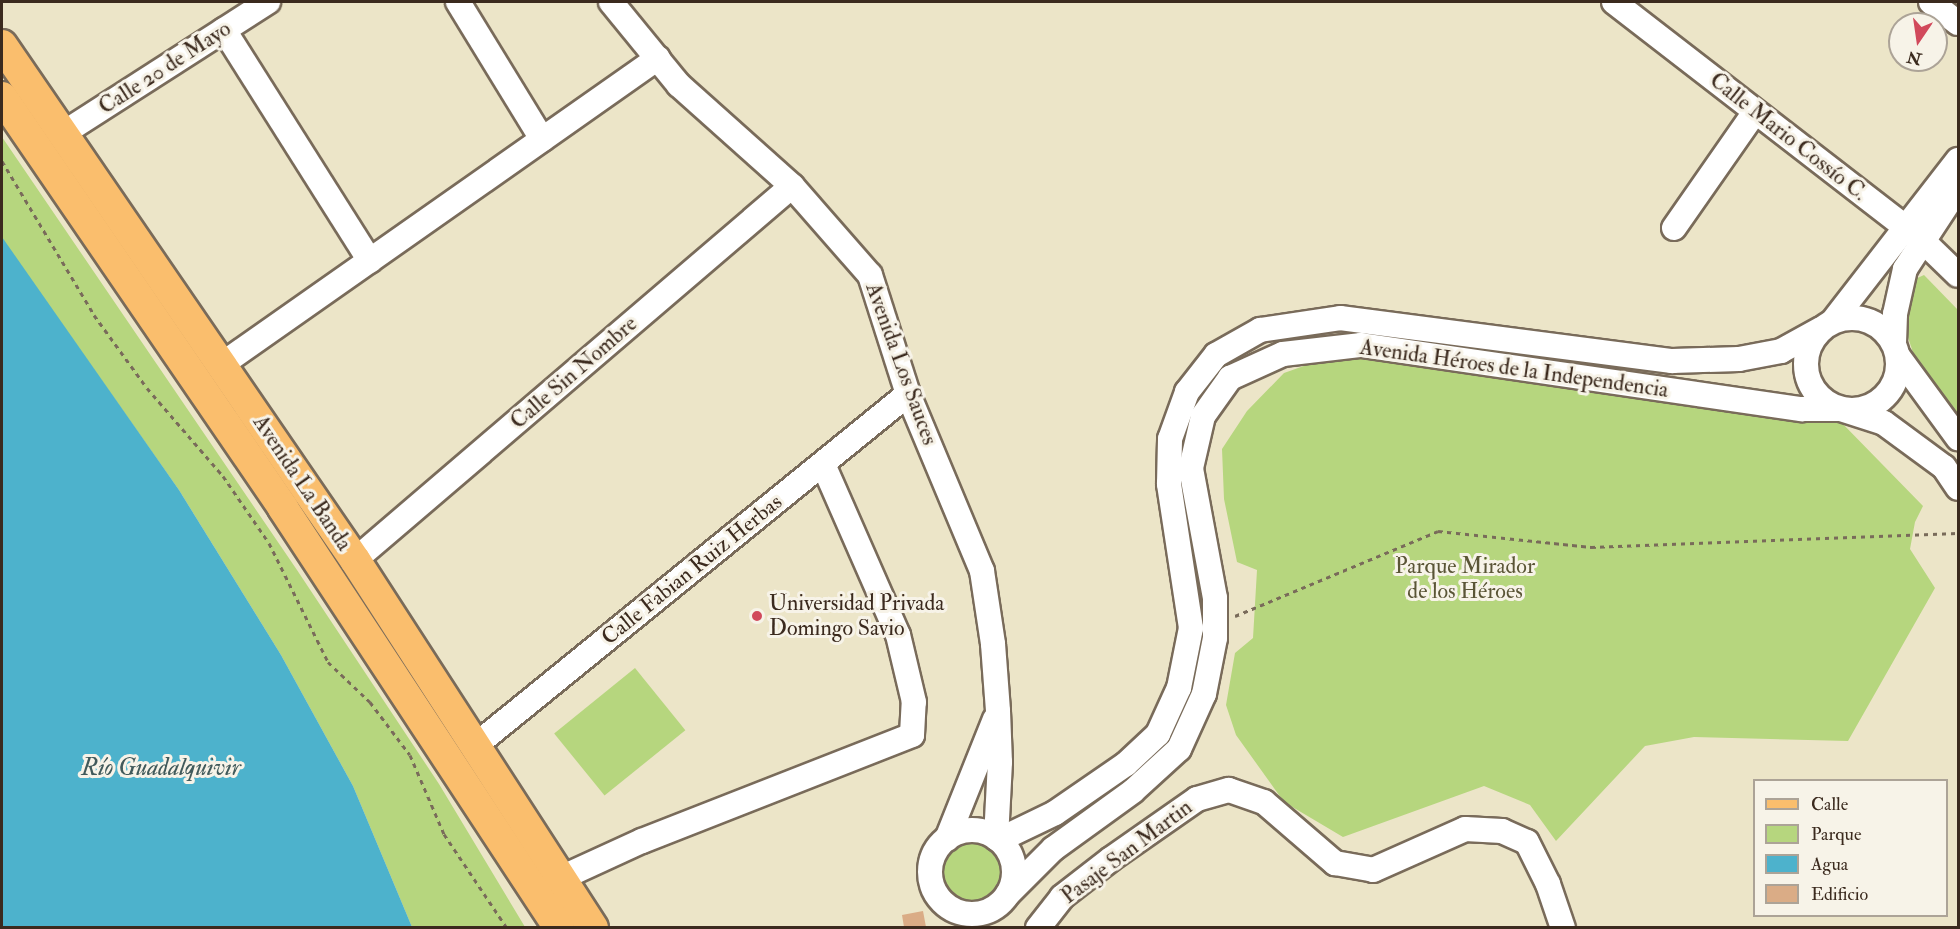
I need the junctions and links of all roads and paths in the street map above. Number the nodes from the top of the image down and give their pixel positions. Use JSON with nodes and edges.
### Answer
{"nodes":[{"id":1,"x":268,"y":2,"type":"edge"},
{"id":2,"x":458,"y":2,"type":"edge"},
{"id":3,"x":611,"y":2,"type":"edge"},
{"id":4,"x":1614,"y":2,"type":"edge"},
{"id":5,"x":1931,"y":2,"type":"edge"},
{"id":6,"x":1959,"y":23,"type":"edge"},
{"id":7,"x":224,"y":30,"type":"junction"},
{"id":8,"x":2,"y":45,"type":"edge"},
{"id":9,"x":658,"y":58,"type":"junction"},
{"id":10,"x":2,"y":97,"type":"edge"},
{"id":11,"x":1755,"y":112,"type":"junction"},
{"id":12,"x":62,"y":134,"type":"junction"},
{"id":13,"x":542,"y":139,"type":"junction"},
{"id":14,"x":1959,"y":160,"type":"edge"},
{"id":15,"x":2,"y":161,"type":"edge"},
{"id":16,"x":792,"y":186,"type":"junction"},
{"id":17,"x":1959,"y":188,"type":"edge"},
{"id":18,"x":1674,"y":228,"type":"dead end"},
{"id":19,"x":1915,"y":234,"type":"junction"},
{"id":20,"x":370,"y":261,"type":"junction"},
{"id":21,"x":1959,"y":275,"type":"edge"},
{"id":22,"x":1827,"y":325,"type":"junction"},
{"id":23,"x":1896,"y":349,"type":"junction"},
{"id":24,"x":221,"y":365,"type":"junction"},
{"id":25,"x":908,"y":394,"type":"junction"},
{"id":26,"x":1841,"y":409,"type":"junction"},
{"id":27,"x":1959,"y":438,"type":"edge"},
{"id":28,"x":823,"y":464,"type":"junction"},
{"id":29,"x":1959,"y":488,"type":"edge"},
{"id":30,"x":1959,"y":533,"type":"edge"},
{"id":31,"x":355,"y":560,"type":"junction"},
{"id":32,"x":1215,"y":625,"type":"junction"},
{"id":33,"x":998,"y":711,"type":"junction"},
{"id":34,"x":476,"y":744,"type":"junction"},
{"id":35,"x":946,"y":839,"type":"junction"},
{"id":36,"x":998,"y":839,"type":"junction"},
{"id":37,"x":561,"y":878,"type":"junction"},
{"id":38,"x":1007,"y":897,"type":"junction"},
{"id":39,"x":942,"y":902,"type":"junction"},
{"id":40,"x":507,"y":927,"type":"edge"},
{"id":41,"x":559,"y":927,"type":"edge"},
{"id":42,"x":593,"y":927,"type":"edge"},
{"id":43,"x":948,"y":927,"type":"edge"},
{"id":44,"x":993,"y":927,"type":"edge"},
{"id":45,"x":1038,"y":927,"type":"edge"},
{"id":46,"x":1563,"y":927,"type":"edge"}],
"edges":[{"from":1,"to":7,"type":"street","name":"Calle 20 de Mayo"},
{"from":2,"to":13,"type":"street"},
{"from":3,"to":9,"type":"street","name":"Avenida Los Sauces"},
{"from":4,"to":11,"type":"street","name":"Calle Mario Cossío C."},
{"from":5,"to":6,"type":"street"},
{"from":7,"to":12,"type":"street","name":"Calle 20 de Mayo"},
{"from":7,"to":20,"type":"street"},
{"from":8,"to":12,"type":"main road","name":"Avenida La Banda"},
{"from":9,"to":13,"type":"street"},
{"from":9,"to":16,"type":"street","name":"Avenida Los Sauces"},
{"from":10,"to":41,"type":"main road","name":"Avenida La Banda"},
{"from":11,"to":18,"type":"street"},
{"from":11,"to":19,"type":"street","name":"Calle Mario Cossío C."},
{"from":12,"to":24,"type":"main road","name":"Avenida La Banda"},
{"from":13,"to":20,"type":"street"},
{"from":14,"to":19,"type":"street"},
{"from":15,"to":40,"type":"path"},
{"from":16,"to":25,"type":"street","name":"Avenida Los Sauces"},
{"from":16,"to":31,"type":"street","name":"Calle Sin Nombre"},
{"from":17,"to":19,"type":"street"},
{"from":19,"to":21,"type":"street","name":"Calle Mario Cossío C."},
{"from":19,"to":22,"type":"street"},
{"from":19,"to":23,"type":"street"},
{"from":20,"to":24,"type":"street"},
{"from":22,"to":23,"type":"street"},
{"from":22,"to":26,"type":"street"},
{"from":22,"to":36,"type":"street","name":"Avenida Héroes de la Independencia"},
{"from":23,"to":26,"type":"street"},
{"from":23,"to":27,"type":"street"},
{"from":24,"to":31,"type":"main road","name":"Avenida La Banda"},
{"from":25,"to":28,"type":"street","name":"Calle Fabian Ruiz Herbas"},
{"from":25,"to":33,"type":"street","name":"Avenida Los Sauces"},
{"from":26,"to":29,"type":"street","name":"Avenida Héroes de la Independencia"},
{"from":26,"to":32,"type":"street","name":"Avenida Héroes de la Independencia"},
{"from":28,"to":34,"type":"street","name":"Calle Fabian Ruiz Herbas"},
{"from":28,"to":37,"type":"street"},
{"from":30,"to":32,"type":"path"},
{"from":31,"to":34,"type":"main road","name":"Avenida La Banda"},
{"from":32,"to":38,"type":"street","name":"Avenida Héroes de la Independencia"},
{"from":33,"to":35,"type":"street","name":"Avenida Los Sauces"},
{"from":33,"to":36,"type":"street","name":"Avenida Los Sauces"},
{"from":34,"to":37,"type":"main road","name":"Avenida La Banda"},
{"from":35,"to":36,"type":"street"},
{"from":35,"to":39,"type":"street"},
{"from":36,"to":38,"type":"street"},
{"from":37,"to":42,"type":"main road","name":"Avenida La Banda"},
{"from":38,"to":39,"type":"street"},
{"from":38,"to":44,"type":"street","name":"Avenida Héroes de la Independencia"},
{"from":39,"to":43,"type":"street"},
{"from":45,"to":46,"type":"street","name":"Pasaje San Martin"}]}
